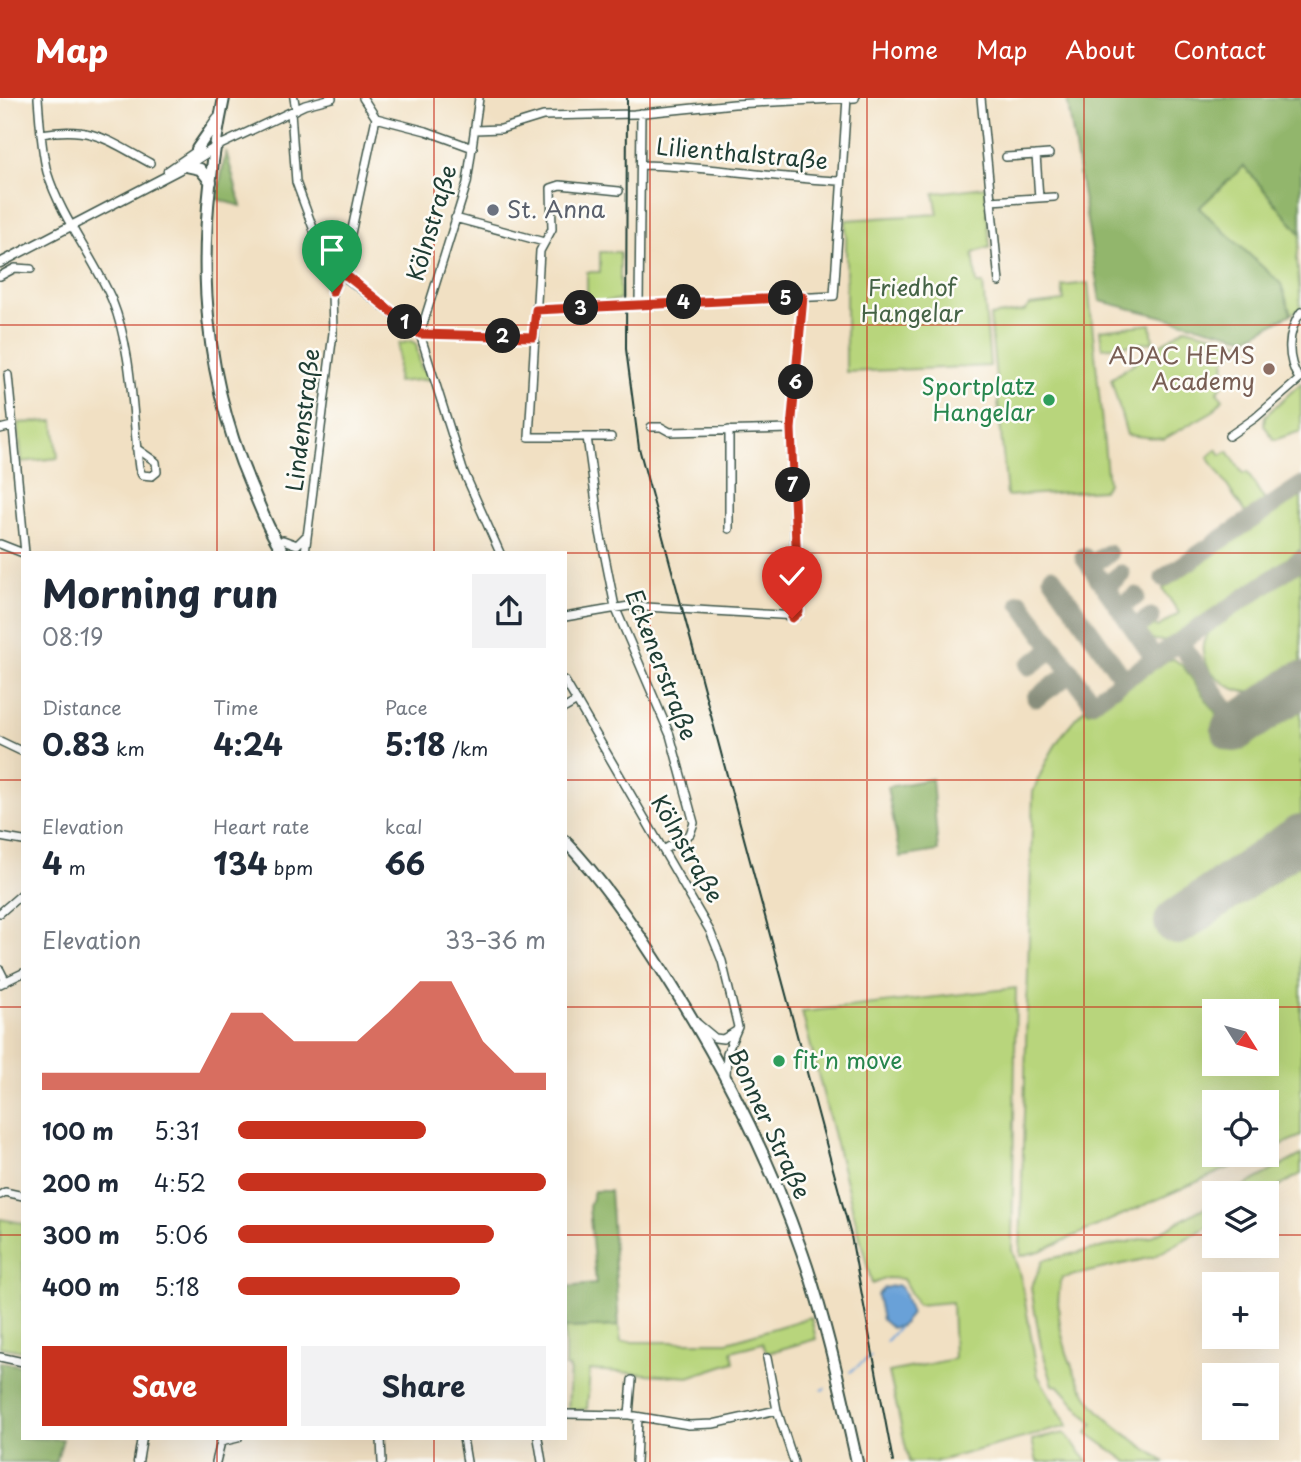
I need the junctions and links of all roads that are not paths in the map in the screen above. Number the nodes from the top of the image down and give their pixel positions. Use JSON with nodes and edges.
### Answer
{"nodes":[{"id":1,"x":38,"y":98,"type":"edge"},
{"id":2,"x":223,"y":98,"type":"edge"},
{"id":3,"x":294,"y":98,"type":"edge"},
{"id":4,"x":332,"y":98,"type":"edge"},
{"id":5,"x":363,"y":98,"type":"edge"},
{"id":6,"x":479,"y":98,"type":"edge"},
{"id":7,"x":847,"y":98,"type":"edge"},
{"id":8,"x":855,"y":98,"type":"edge"},
{"id":9,"x":981,"y":98,"type":"edge"},
{"id":10,"x":294,"y":111,"type":"junction"},
{"id":11,"x":641,"y":113,"type":"junction"},
{"id":12,"x":220,"y":117,"type":"junction"},
{"id":13,"x":376,"y":118,"type":"junction"},
{"id":14,"x":475,"y":130,"type":"junction"},
{"id":15,"x":41,"y":134,"type":"junction"},
{"id":16,"x":216,"y":147,"type":"junction"},
{"id":17,"x":473,"y":148,"type":"junction"},
{"id":18,"x":197,"y":149,"type":"junction"},
{"id":19,"x":1049,"y":154,"type":"dead end"},
{"id":20,"x":1036,"y":155,"type":"junction"},
{"id":21,"x":1006,"y":157,"type":"dead end"},
{"id":22,"x":150,"y":163,"type":"dead end"},
{"id":23,"x":641,"y":165,"type":"junction"},
{"id":24,"x":186,"y":166,"type":"junction"},
{"id":25,"x":158,"y":180,"type":"junction"},
{"id":26,"x":841,"y":181,"type":"junction"},
{"id":27,"x":211,"y":182,"type":"junction"},
{"id":28,"x":619,"y":191,"type":"dead end"},
{"id":29,"x":1054,"y":197,"type":"dead end"},
{"id":30,"x":1039,"y":198,"type":"junction"},
{"id":31,"x":990,"y":201,"type":"junction"},
{"id":32,"x":455,"y":218,"type":"junction"},
{"id":33,"x":70,"y":226,"type":"junction"},
{"id":34,"x":544,"y":242,"type":"junction"},
{"id":35,"x":0,"y":263,"type":"edge"},
{"id":36,"x":31,"y":269,"type":"dead end"},
{"id":37,"x":340,"y":273,"type":"junction"},
{"id":38,"x":0,"y":276,"type":"edge"},
{"id":39,"x":999,"y":282,"type":"dead end"},
{"id":40,"x":803,"y":297,"type":"junction"},
{"id":41,"x":639,"y":304,"type":"junction"},
{"id":42,"x":536,"y":310,"type":"junction"},
{"id":43,"x":1301,"y":312,"type":"edge"},
{"id":44,"x":420,"y":334,"type":"junction"},
{"id":45,"x":533,"y":337,"type":"junction"},
{"id":46,"x":8,"y":375,"type":"dead end"},
{"id":47,"x":1300,"y":378,"type":"edge"},
{"id":48,"x":12,"y":426,"type":"junction"},
{"id":49,"x":651,"y":427,"type":"dead end"},
{"id":50,"x":0,"y":429,"type":"edge"},
{"id":51,"x":791,"y":429,"type":"junction"},
{"id":52,"x":729,"y":430,"type":"junction"},
{"id":53,"x":1228,"y":436,"type":"dead end"},
{"id":54,"x":587,"y":437,"type":"junction"},
{"id":55,"x":611,"y":437,"type":"dead end"},
{"id":56,"x":136,"y":448,"type":"dead end"},
{"id":57,"x":255,"y":494,"type":"junction"},
{"id":58,"x":729,"y":529,"type":"dead end"},
{"id":59,"x":308,"y":532,"type":"junction"},
{"id":60,"x":283,"y":540,"type":"junction"},
{"id":61,"x":0,"y":544,"type":"edge"},
{"id":62,"x":24,"y":551,"type":"edge"},
{"id":63,"x":283,"y":551,"type":"edge"},
{"id":64,"x":291,"y":551,"type":"edge"},
{"id":65,"x":305,"y":551,"type":"edge"},
{"id":66,"x":497,"y":551,"type":"edge"},
{"id":67,"x":21,"y":552,"type":"edge"},
{"id":68,"x":615,"y":607,"type":"junction"},
{"id":69,"x":567,"y":617,"type":"edge"},
{"id":70,"x":567,"y":684,"type":"edge"},
{"id":71,"x":577,"y":701,"type":"junction"},
{"id":72,"x":567,"y":707,"type":"edge"},
{"id":73,"x":0,"y":741,"type":"edge"},
{"id":74,"x":21,"y":751,"type":"edge"},
{"id":75,"x":0,"y":837,"type":"edge"},
{"id":76,"x":21,"y":841,"type":"edge"},
{"id":77,"x":567,"y":844,"type":"edge"},
{"id":78,"x":665,"y":849,"type":"junction"},
{"id":79,"x":21,"y":895,"type":"edge"},
{"id":80,"x":0,"y":913,"type":"edge"},
{"id":81,"x":0,"y":970,"type":"edge"},
{"id":82,"x":21,"y":974,"type":"edge"},
{"id":83,"x":3,"y":983,"type":"edge"},
{"id":84,"x":694,"y":1020,"type":"junction"},
{"id":85,"x":738,"y":1027,"type":"junction"},
{"id":86,"x":726,"y":1077,"type":"junction"},
{"id":87,"x":0,"y":1195,"type":"edge"},
{"id":88,"x":21,"y":1196,"type":"edge"},
{"id":89,"x":0,"y":1357,"type":"edge"},
{"id":90,"x":767,"y":1358,"type":"dead end"},
{"id":91,"x":21,"y":1362,"type":"edge"},
{"id":92,"x":632,"y":1380,"type":"dead end"},
{"id":93,"x":777,"y":1410,"type":"junction"},
{"id":94,"x":567,"y":1415,"type":"edge"},
{"id":95,"x":629,"y":1415,"type":"junction"},
{"id":96,"x":638,"y":1417,"type":"junction"},
{"id":97,"x":142,"y":1440,"type":"edge"},
{"id":98,"x":224,"y":1440,"type":"edge"},
{"id":99,"x":380,"y":1440,"type":"edge"},
{"id":100,"x":463,"y":1440,"type":"edge"},
{"id":101,"x":538,"y":1440,"type":"edge"},
{"id":102,"x":138,"y":1462,"type":"edge"},
{"id":103,"x":216,"y":1462,"type":"edge"},
{"id":104,"x":382,"y":1462,"type":"edge"},
{"id":105,"x":467,"y":1462,"type":"edge"},
{"id":106,"x":541,"y":1462,"type":"edge"},
{"id":107,"x":636,"y":1462,"type":"edge"},
{"id":108,"x":794,"y":1462,"type":"edge"},
{"id":109,"x":856,"y":1462,"type":"edge"}],
"edges":[{"from":1,"to":15,"type":"street"},
{"from":2,"to":12,"type":"main road"},
{"from":3,"to":10,"type":"street"},
{"from":4,"to":10,"type":"street"},
{"from":5,"to":13,"type":"street"},
{"from":6,"to":14,"type":"street","name":"Kölnstraße"},
{"from":7,"to":8,"type":"street"},
{"from":7,"to":11,"type":"street"},
{"from":7,"to":26,"type":"street"},
{"from":9,"to":31,"type":"street"},
{"from":10,"to":16,"type":"street"},
{"from":10,"to":37,"type":"street"},
{"from":11,"to":14,"type":"street"},
{"from":11,"to":23,"type":"street"},
{"from":12,"to":16,"type":"main road"},
{"from":12,"to":18,"type":"main road"},
{"from":13,"to":17,"type":"street"},
{"from":13,"to":37,"type":"street","name":"Lindenstraße"},
{"from":14,"to":17,"type":"street","name":"Kölnstraße"},
{"from":15,"to":22,"type":"street"},
{"from":15,"to":33,"type":"street"},
{"from":16,"to":18,"type":"street"},
{"from":16,"to":24,"type":"street"},
{"from":16,"to":27,"type":"main road"},
{"from":17,"to":32,"type":"street","name":"Kölnstraße"},
{"from":18,"to":25,"type":"street"},
{"from":19,"to":20,"type":"street"},
{"from":20,"to":21,"type":"street"},
{"from":20,"to":30,"type":"street"},
{"from":23,"to":26,"type":"street","name":"Lilienthalstraße"},
{"from":23,"to":41,"type":"street"},
{"from":24,"to":25,"type":"street"},
{"from":24,"to":27,"type":"main road"},
{"from":25,"to":33,"type":"street"},
{"from":26,"to":40,"type":"street"},
{"from":27,"to":57,"type":"main road"},
{"from":28,"to":34,"type":"street"},
{"from":29,"to":30,"type":"street"},
{"from":30,"to":31,"type":"street"},
{"from":31,"to":39,"type":"street"},
{"from":32,"to":34,"type":"street"},
{"from":32,"to":44,"type":"street","name":"Kölnstraße"},
{"from":33,"to":35,"type":"street"},
{"from":33,"to":56,"type":"street"},
{"from":34,"to":42,"type":"street"},
{"from":36,"to":38,"type":"street"},
{"from":37,"to":44,"type":"street"},
{"from":37,"to":59,"type":"street","name":"Lindenstraße"},
{"from":40,"to":41,"type":"street"},
{"from":40,"to":51,"type":"street"},
{"from":41,"to":42,"type":"street"},
{"from":42,"to":45,"type":"street"},
{"from":43,"to":47,"type":"street"},
{"from":44,"to":45,"type":"street"},
{"from":44,"to":66,"type":"street"},
{"from":45,"to":54,"type":"street"},
{"from":46,"to":48,"type":"street"},
{"from":47,"to":53,"type":"street"},
{"from":48,"to":50,"type":"street"},
{"from":48,"to":62,"type":"street"},
{"from":49,"to":52,"type":"street"},
{"from":51,"to":52,"type":"street"},
{"from":51,"to":68,"type":"street"},
{"from":52,"to":58,"type":"street"},
{"from":54,"to":55,"type":"street"},
{"from":54,"to":68,"type":"street","name":"Eckenerstraße"},
{"from":57,"to":60,"type":"main road"},
{"from":57,"to":63,"type":"main road"},
{"from":59,"to":60,"type":"street"},
{"from":59,"to":65,"type":"street","name":"Lindenstraße"},
{"from":60,"to":64,"type":"main road"},
{"from":61,"to":67,"type":"street"},
{"from":68,"to":69,"type":"street"},
{"from":68,"to":78,"type":"street","name":"Eckenerstraße"},
{"from":70,"to":71,"type":"street","name":"Kölnstraße"},
{"from":71,"to":72,"type":"street"},
{"from":71,"to":78,"type":"street","name":"Kölnstraße"},
{"from":73,"to":74,"type":"street"},
{"from":75,"to":76,"type":"street"},
{"from":77,"to":84,"type":"main road","name":"Bonner Straße"},
{"from":78,"to":85,"type":"street","name":"Kölnstraße"},
{"from":79,"to":80,"type":"street"},
{"from":81,"to":83,"type":"street"},
{"from":82,"to":83,"type":"street"},
{"from":84,"to":85,"type":"street"},
{"from":84,"to":86,"type":"main road","name":"Bonner Straße"},
{"from":85,"to":86,"type":"street"},
{"from":86,"to":109,"type":"main road","name":"Bonner Straße"},
{"from":87,"to":88,"type":"street"},
{"from":89,"to":91,"type":"street"},
{"from":90,"to":93,"type":"street"},
{"from":92,"to":95,"type":"street"},
{"from":93,"to":96,"type":"street"},
{"from":93,"to":108,"type":"street"},
{"from":94,"to":95,"type":"street"},
{"from":95,"to":96,"type":"street"},
{"from":96,"to":107,"type":"street"},
{"from":97,"to":102,"type":"street"},
{"from":98,"to":103,"type":"street"},
{"from":99,"to":104,"type":"street"},
{"from":100,"to":105,"type":"street"},
{"from":101,"to":106,"type":"street"}]}
